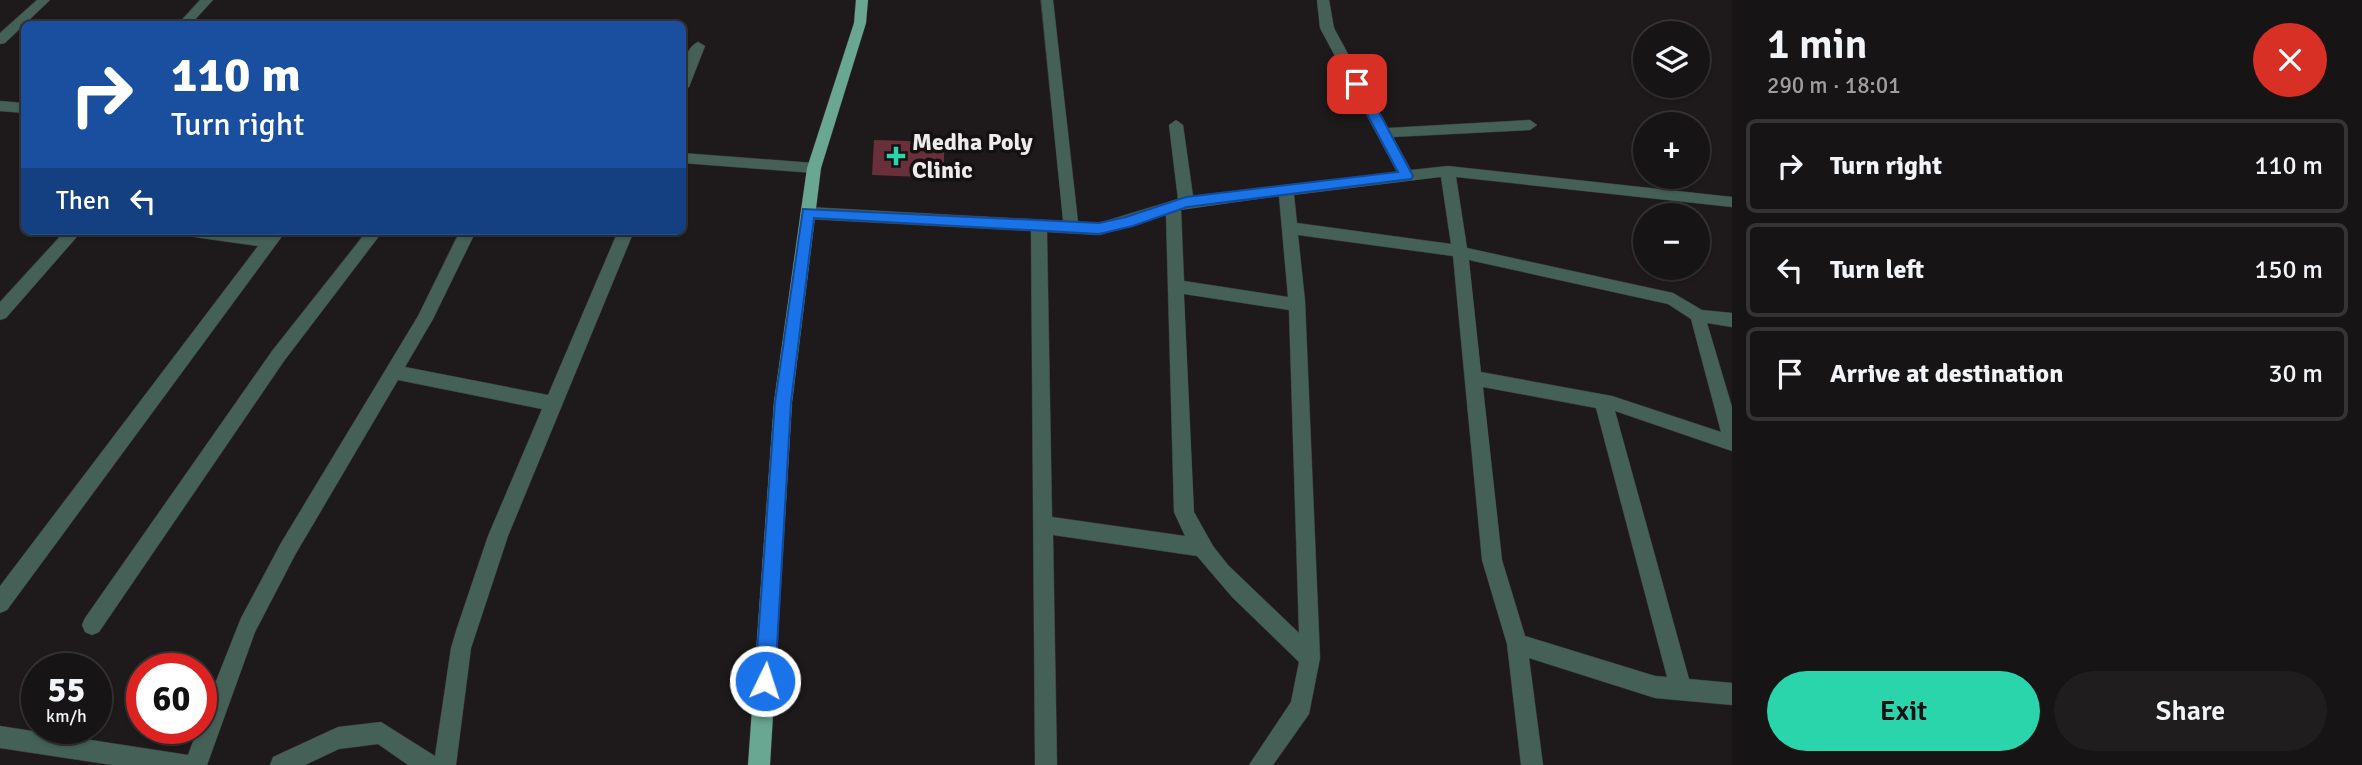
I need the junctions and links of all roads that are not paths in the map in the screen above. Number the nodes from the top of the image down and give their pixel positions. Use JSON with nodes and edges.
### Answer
{"nodes":[{"id":1,"x":44,"y":0,"type":"edge"},
{"id":2,"x":207,"y":0,"type":"edge"},
{"id":3,"x":862,"y":0,"type":"edge"},
{"id":4,"x":1046,"y":0,"type":"edge"},
{"id":5,"x":1324,"y":0,"type":"edge"},
{"id":6,"x":187,"y":21,"type":"edge"},
{"id":7,"x":0,"y":40,"type":"edge"},
{"id":8,"x":698,"y":46,"type":"dead end"},
{"id":9,"x":686,"y":77,"type":"edge"},
{"id":10,"x":0,"y":106,"type":"edge"},
{"id":11,"x":21,"y":108,"type":"edge"},
{"id":12,"x":1176,"y":125,"type":"dead end"},
{"id":13,"x":1530,"y":125,"type":"dead end"},
{"id":14,"x":1384,"y":134,"type":"junction"},
{"id":15,"x":686,"y":158,"type":"edge"},
{"id":16,"x":814,"y":168,"type":"junction"},
{"id":17,"x":1448,"y":171,"type":"junction"},
{"id":18,"x":1407,"y":176,"type":"junction"},
{"id":19,"x":1286,"y":190,"type":"junction"},
{"id":20,"x":1732,"y":202,"type":"edge"},
{"id":21,"x":1179,"y":204,"type":"junction"},
{"id":22,"x":808,"y":213,"type":"junction"},
{"id":23,"x":1039,"y":226,"type":"junction"},
{"id":24,"x":1071,"y":228,"type":"junction"},
{"id":25,"x":1290,"y":229,"type":"junction"},
{"id":26,"x":70,"y":235,"type":"edge"},
{"id":27,"x":372,"y":235,"type":"edge"},
{"id":28,"x":466,"y":235,"type":"edge"},
{"id":29,"x":624,"y":235,"type":"edge"},
{"id":30,"x":274,"y":236,"type":"edge"},
{"id":31,"x":1460,"y":252,"type":"junction"},
{"id":32,"x":1175,"y":286,"type":"junction"},
{"id":33,"x":1297,"y":305,"type":"junction"},
{"id":34,"x":0,"y":313,"type":"edge"},
{"id":35,"x":1700,"y":317,"type":"junction"},
{"id":36,"x":1732,"y":320,"type":"edge"},
{"id":37,"x":393,"y":372,"type":"junction"},
{"id":38,"x":1473,"y":378,"type":"junction"},
{"id":39,"x":1603,"y":401,"type":"junction"},
{"id":40,"x":554,"y":404,"type":"junction"},
{"id":41,"x":1732,"y":437,"type":"edge"},
{"id":42,"x":1732,"y":443,"type":"edge"},
{"id":43,"x":1043,"y":525,"type":"junction"},
{"id":44,"x":1201,"y":547,"type":"junction"},
{"id":45,"x":0,"y":603,"type":"edge"},
{"id":46,"x":92,"y":625,"type":"dead end"},
{"id":47,"x":1517,"y":644,"type":"junction"},
{"id":48,"x":1310,"y":658,"type":"junction"},
{"id":49,"x":1681,"y":689,"type":"junction"},
{"id":50,"x":1732,"y":694,"type":"edge"},
{"id":51,"x":0,"y":737,"type":"edge"},
{"id":52,"x":151,"y":762,"type":"edge"},
{"id":53,"x":186,"y":765,"type":"edge"},
{"id":54,"x":196,"y":765,"type":"edge"},
{"id":55,"x":281,"y":765,"type":"edge"},
{"id":56,"x":430,"y":765,"type":"edge"},
{"id":57,"x":445,"y":765,"type":"edge"},
{"id":58,"x":759,"y":765,"type":"edge"},
{"id":59,"x":1046,"y":765,"type":"edge"},
{"id":60,"x":1260,"y":765,"type":"edge"},
{"id":61,"x":1532,"y":765,"type":"edge"}],
"edges":[{"from":1,"to":7,"type":"street"},
{"from":2,"to":6,"type":"street"},
{"from":3,"to":16,"type":"main road"},
{"from":4,"to":24,"type":"street"},
{"from":5,"to":14,"type":"street"},
{"from":8,"to":9,"type":"street"},
{"from":10,"to":11,"type":"street"},
{"from":12,"to":21,"type":"street"},
{"from":13,"to":14,"type":"street"},
{"from":14,"to":18,"type":"street"},
{"from":15,"to":16,"type":"street"},
{"from":16,"to":22,"type":"main road"},
{"from":17,"to":18,"type":"street"},
{"from":17,"to":20,"type":"street"},
{"from":17,"to":31,"type":"street"},
{"from":18,"to":19,"type":"street"},
{"from":19,"to":21,"type":"street"},
{"from":19,"to":25,"type":"street"},
{"from":21,"to":24,"type":"street"},
{"from":21,"to":32,"type":"street"},
{"from":22,"to":23,"type":"street"},
{"from":22,"to":58,"type":"main road"},
{"from":23,"to":24,"type":"street"},
{"from":23,"to":43,"type":"street"},
{"from":25,"to":31,"type":"street"},
{"from":25,"to":33,"type":"street"},
{"from":26,"to":34,"type":"street"},
{"from":27,"to":46,"type":"street"},
{"from":28,"to":37,"type":"street"},
{"from":29,"to":40,"type":"street"},
{"from":30,"to":45,"type":"street"},
{"from":31,"to":35,"type":"street"},
{"from":31,"to":38,"type":"street"},
{"from":32,"to":33,"type":"street"},
{"from":32,"to":44,"type":"street"},
{"from":33,"to":48,"type":"street"},
{"from":35,"to":36,"type":"street"},
{"from":35,"to":41,"type":"street"},
{"from":37,"to":40,"type":"street"},
{"from":37,"to":54,"type":"street"},
{"from":38,"to":39,"type":"street"},
{"from":38,"to":47,"type":"street"},
{"from":39,"to":42,"type":"street"},
{"from":39,"to":49,"type":"street"},
{"from":40,"to":57,"type":"street"},
{"from":43,"to":44,"type":"street"},
{"from":43,"to":59,"type":"street"},
{"from":44,"to":48,"type":"street"},
{"from":47,"to":49,"type":"street"},
{"from":47,"to":61,"type":"street"},
{"from":48,"to":60,"type":"street"},
{"from":49,"to":50,"type":"street"},
{"from":51,"to":52,"type":"street"},
{"from":52,"to":53,"type":"street"},
{"from":55,"to":56,"type":"street"}]}
